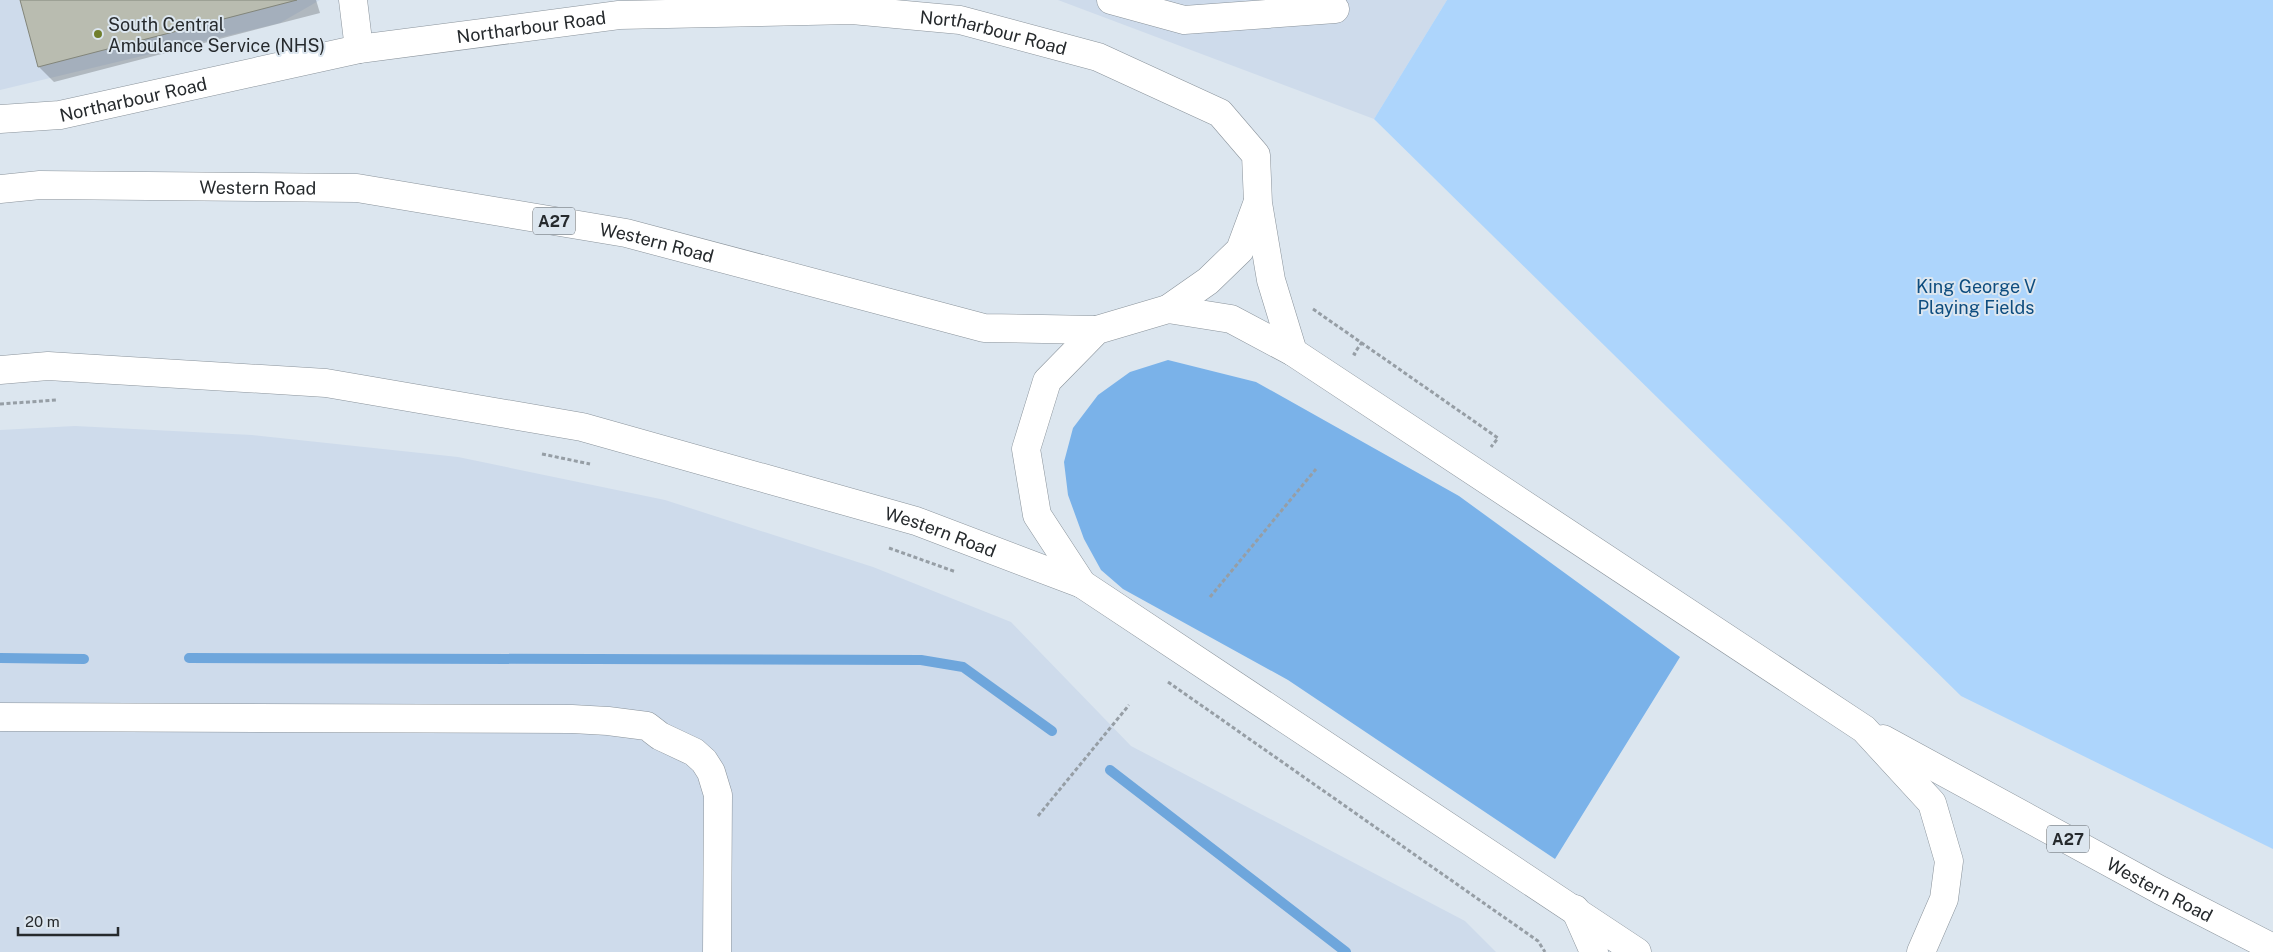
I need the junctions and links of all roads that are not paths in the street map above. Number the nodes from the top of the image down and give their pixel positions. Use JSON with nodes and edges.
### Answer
{"nodes":[{"id":1,"x":353,"y":0,"type":"edge"},
{"id":2,"x":1111,"y":0,"type":"edge"},
{"id":3,"x":851,"y":5,"type":"edge"},
{"id":4,"x":1335,"y":9,"type":"dead end"},
{"id":5,"x":359,"y":49,"type":"junction"},
{"id":6,"x":0,"y":119,"type":"edge"},
{"id":7,"x":0,"y":189,"type":"edge"},
{"id":8,"x":1258,"y":203,"type":"junction"},
{"id":9,"x":1168,"y":309,"type":"junction"},
{"id":10,"x":1097,"y":330,"type":"junction"},
{"id":11,"x":1293,"y":352,"type":"junction"},
{"id":12,"x":0,"y":370,"type":"edge"},
{"id":13,"x":1082,"y":584,"type":"junction"},
{"id":14,"x":0,"y":717,"type":"edge"},
{"id":15,"x":1864,"y":729,"type":"junction"},
{"id":16,"x":1575,"y":909,"type":"junction"},
{"id":17,"x":2273,"y":948,"type":"edge"},
{"id":18,"x":717,"y":952,"type":"edge"},
{"id":19,"x":1594,"y":952,"type":"edge"},
{"id":20,"x":1637,"y":952,"type":"edge"},
{"id":21,"x":1922,"y":952,"type":"edge"}],
"edges":[{"from":1,"to":5,"type":"main road"},
{"from":2,"to":4,"type":"main road"},
{"from":3,"to":5,"type":"main road","name":"Northarbour Road"},
{"from":3,"to":8,"type":"main road","name":"Northarbour Road"},
{"from":5,"to":6,"type":"main road","name":"Northarbour Road"},
{"from":7,"to":10,"type":"main road","name":"Western Road","number":"A27"},
{"from":8,"to":9,"type":"main road","name":"Northarbour Road"},
{"from":8,"to":11,"type":"main road","name":"Northarbour Road"},
{"from":9,"to":10,"type":"main road"},
{"from":9,"to":11,"type":"main road"},
{"from":10,"to":13,"type":"main road"},
{"from":11,"to":15,"type":"main road"},
{"from":12,"to":13,"type":"main road","name":"Western Road"},
{"from":13,"to":16,"type":"main road"},
{"from":14,"to":18,"type":"main road"},
{"from":15,"to":17,"type":"main road","name":"Western Road","number":"A27"},
{"from":15,"to":21,"type":"main road"},
{"from":16,"to":19,"type":"main road"},
{"from":16,"to":20,"type":"main road"}]}
